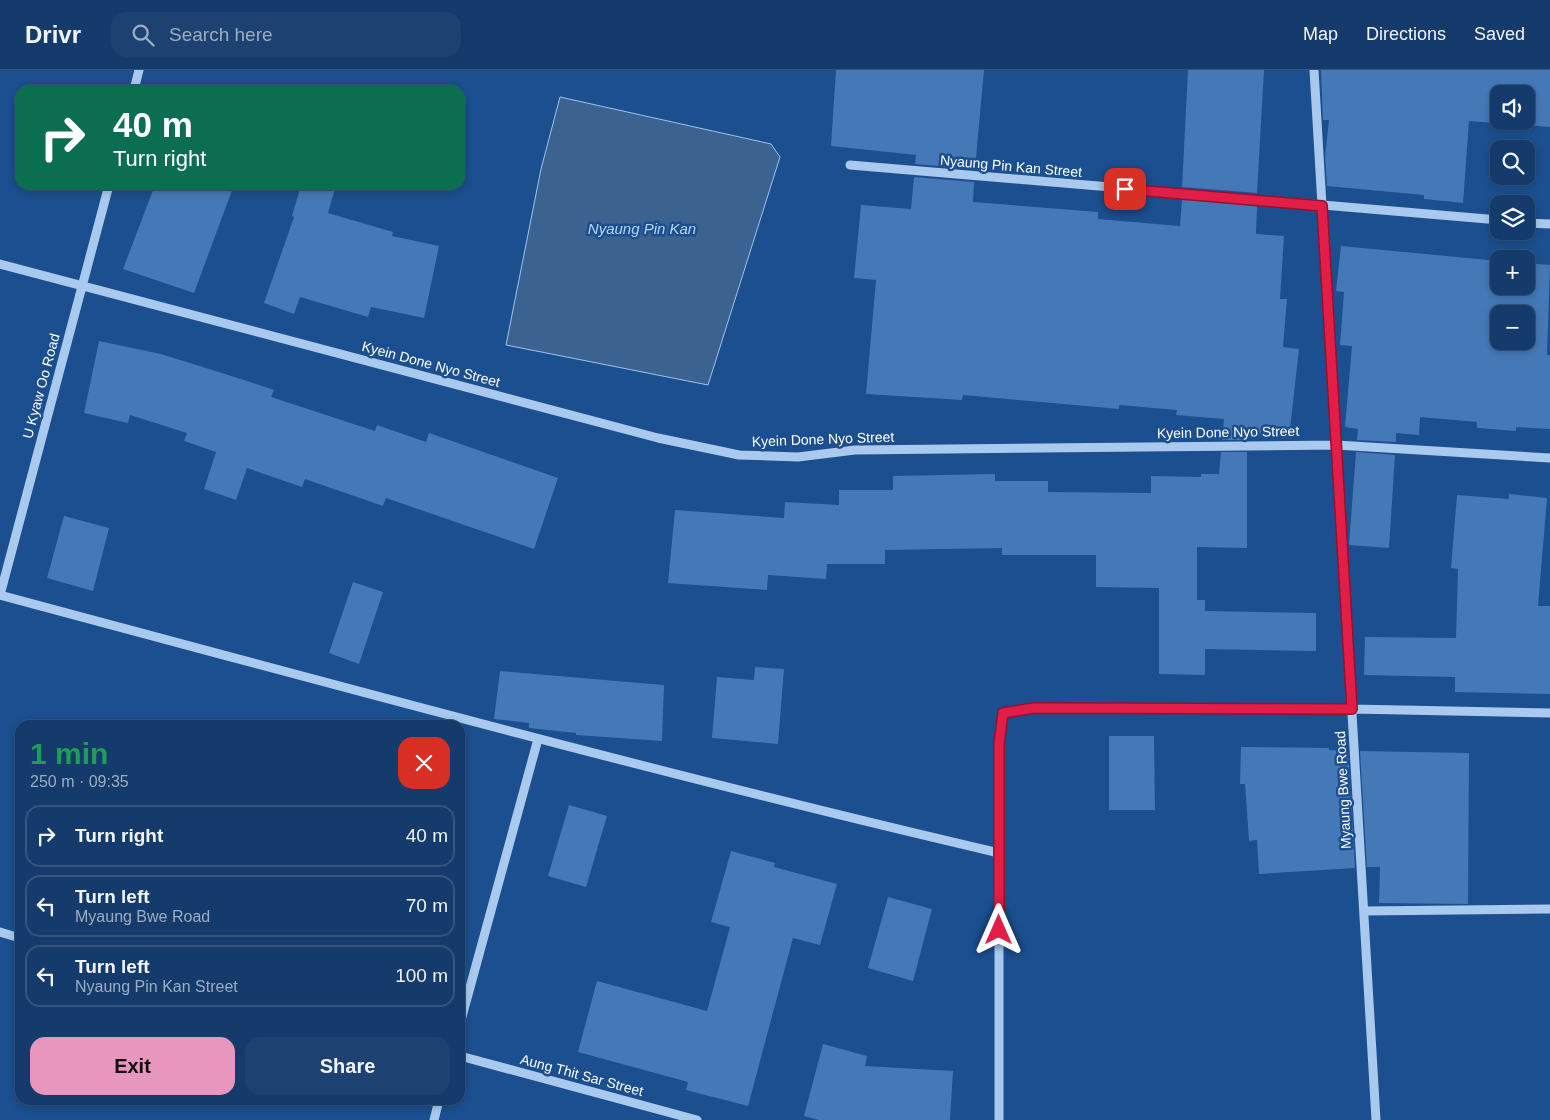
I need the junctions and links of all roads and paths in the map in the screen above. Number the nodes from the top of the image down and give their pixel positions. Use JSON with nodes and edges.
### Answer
{"nodes":[{"id":1,"x":139,"y":70,"type":"edge"},
{"id":2,"x":1314,"y":70,"type":"edge"},
{"id":3,"x":135,"y":85,"type":"edge"},
{"id":4,"x":850,"y":166,"type":"dead end"},
{"id":5,"x":108,"y":190,"type":"edge"},
{"id":6,"x":1322,"y":206,"type":"junction"},
{"id":7,"x":1490,"y":219,"type":"edge"},
{"id":8,"x":1535,"y":223,"type":"edge"},
{"id":9,"x":1550,"y":224,"type":"edge"},
{"id":10,"x":0,"y":264,"type":"edge"},
{"id":11,"x":82,"y":286,"type":"junction"},
{"id":12,"x":1336,"y":445,"type":"junction"},
{"id":13,"x":1550,"y":458,"type":"edge"},
{"id":14,"x":0,"y":595,"type":"edge"},
{"id":15,"x":1352,"y":709,"type":"junction"},
{"id":16,"x":1550,"y":713,"type":"edge"},
{"id":17,"x":538,"y":739,"type":"junction"},
{"id":18,"x":999,"y":853,"type":"junction"},
{"id":19,"x":1550,"y":909,"type":"edge"},
{"id":20,"x":1364,"y":911,"type":"junction"},
{"id":21,"x":0,"y":932,"type":"edge"},
{"id":22,"x":15,"y":936,"type":"edge"},
{"id":23,"x":465,"y":1006,"type":"edge"},
{"id":24,"x":465,"y":1057,"type":"edge"},
{"id":25,"x":438,"y":1105,"type":"edge"},
{"id":26,"x":434,"y":1120,"type":"edge"},
{"id":27,"x":697,"y":1120,"type":"edge"},
{"id":28,"x":999,"y":1120,"type":"edge"},
{"id":29,"x":1376,"y":1120,"type":"edge"}],
"edges":[{"from":1,"to":3,"type":"street"},
{"from":2,"to":6,"type":"street","name":"Myaung Bwe Road"},
{"from":4,"to":6,"type":"street","name":"Nyaung Pin Kan Street"},
{"from":5,"to":11,"type":"street","name":"U Kyaw Oo Road"},
{"from":6,"to":7,"type":"street","name":"Nyaung Pin Kan Street"},
{"from":6,"to":12,"type":"street","name":"Myaung Bwe Road"},
{"from":8,"to":9,"type":"street"},
{"from":10,"to":11,"type":"street","name":"Kyein Done Nyo Street"},
{"from":11,"to":12,"type":"street","name":"Kyein Done Nyo Street"},
{"from":11,"to":14,"type":"street","name":"U Kyaw Oo Road"},
{"from":12,"to":13,"type":"street","name":"Kyein Done Nyo Street"},
{"from":12,"to":15,"type":"street","name":"Myaung Bwe Road"},
{"from":14,"to":17,"type":"street"},
{"from":15,"to":16,"type":"street"},
{"from":15,"to":18,"type":"street"},
{"from":15,"to":20,"type":"street","name":"Myaung Bwe Road"},
{"from":17,"to":18,"type":"street"},
{"from":17,"to":23,"type":"street"},
{"from":18,"to":28,"type":"street"},
{"from":19,"to":20,"type":"street"},
{"from":20,"to":29,"type":"street","name":"Myaung Bwe Road"},
{"from":21,"to":22,"type":"street"},
{"from":24,"to":27,"type":"street","name":"Aung Thit Sar Street"},
{"from":25,"to":26,"type":"street"}]}
